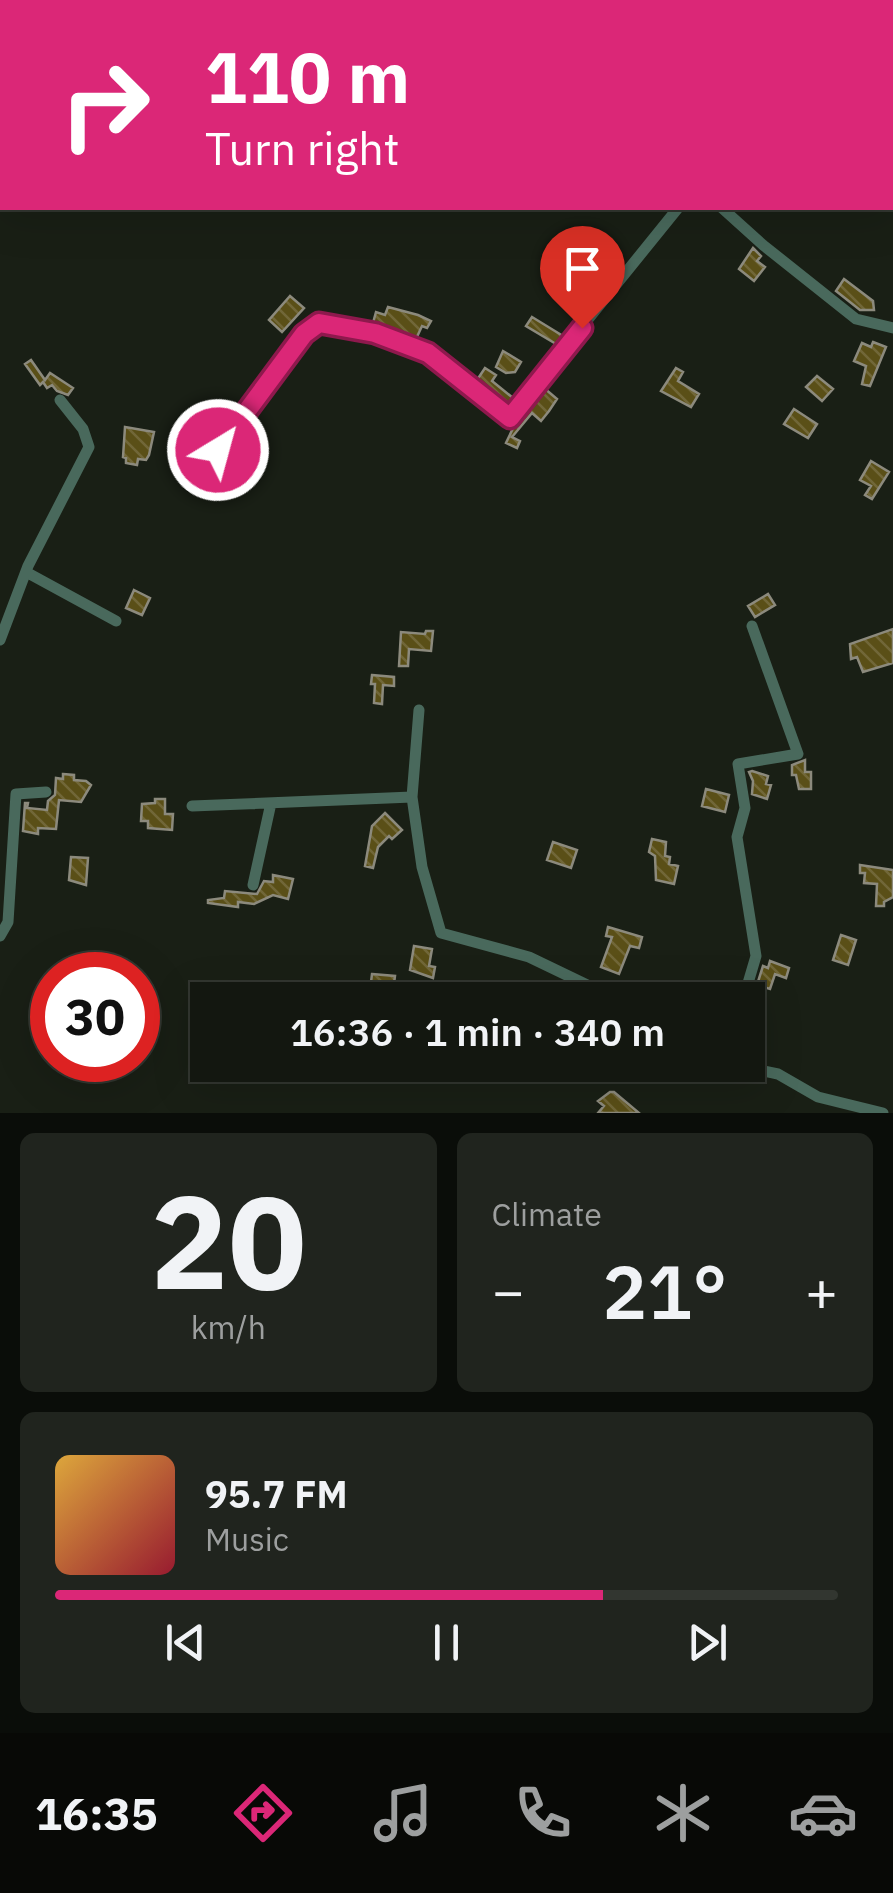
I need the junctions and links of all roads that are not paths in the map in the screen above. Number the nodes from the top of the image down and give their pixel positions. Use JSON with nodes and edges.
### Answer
{"nodes":[{"id":1,"x":676,"y":210,"type":"edge"},
{"id":2,"x":724,"y":210,"type":"edge"},
{"id":3,"x":893,"y":328,"type":"edge"},
{"id":4,"x":60,"y":400,"type":"dead end"},
{"id":5,"x":218,"y":450,"type":"dead end"},
{"id":6,"x":26,"y":572,"type":"junction"},
{"id":7,"x":116,"y":621,"type":"dead end"},
{"id":8,"x":752,"y":626,"type":"dead end"},
{"id":9,"x":0,"y":640,"type":"edge"},
{"id":10,"x":419,"y":710,"type":"dead end"},
{"id":11,"x":46,"y":792,"type":"dead end"},
{"id":12,"x":412,"y":796,"type":"junction"},
{"id":13,"x":271,"y":803,"type":"junction"},
{"id":14,"x":192,"y":806,"type":"dead end"},
{"id":15,"x":252,"y":886,"type":"dead end"},
{"id":16,"x":0,"y":936,"type":"edge"},
{"id":17,"x":581,"y":982,"type":"edge"},
{"id":18,"x":749,"y":982,"type":"edge"},
{"id":19,"x":765,"y":1071,"type":"edge"},
{"id":20,"x":883,"y":1113,"type":"edge"}],
"edges":[{"from":1,"to":5,"type":"street"},
{"from":2,"to":3,"type":"street"},
{"from":4,"to":6,"type":"street"},
{"from":6,"to":7,"type":"street"},
{"from":6,"to":9,"type":"street"},
{"from":8,"to":18,"type":"street"},
{"from":10,"to":12,"type":"street"},
{"from":11,"to":16,"type":"street"},
{"from":12,"to":13,"type":"street"},
{"from":12,"to":17,"type":"street"},
{"from":13,"to":14,"type":"street"},
{"from":13,"to":15,"type":"street"},
{"from":19,"to":20,"type":"street"}]}
